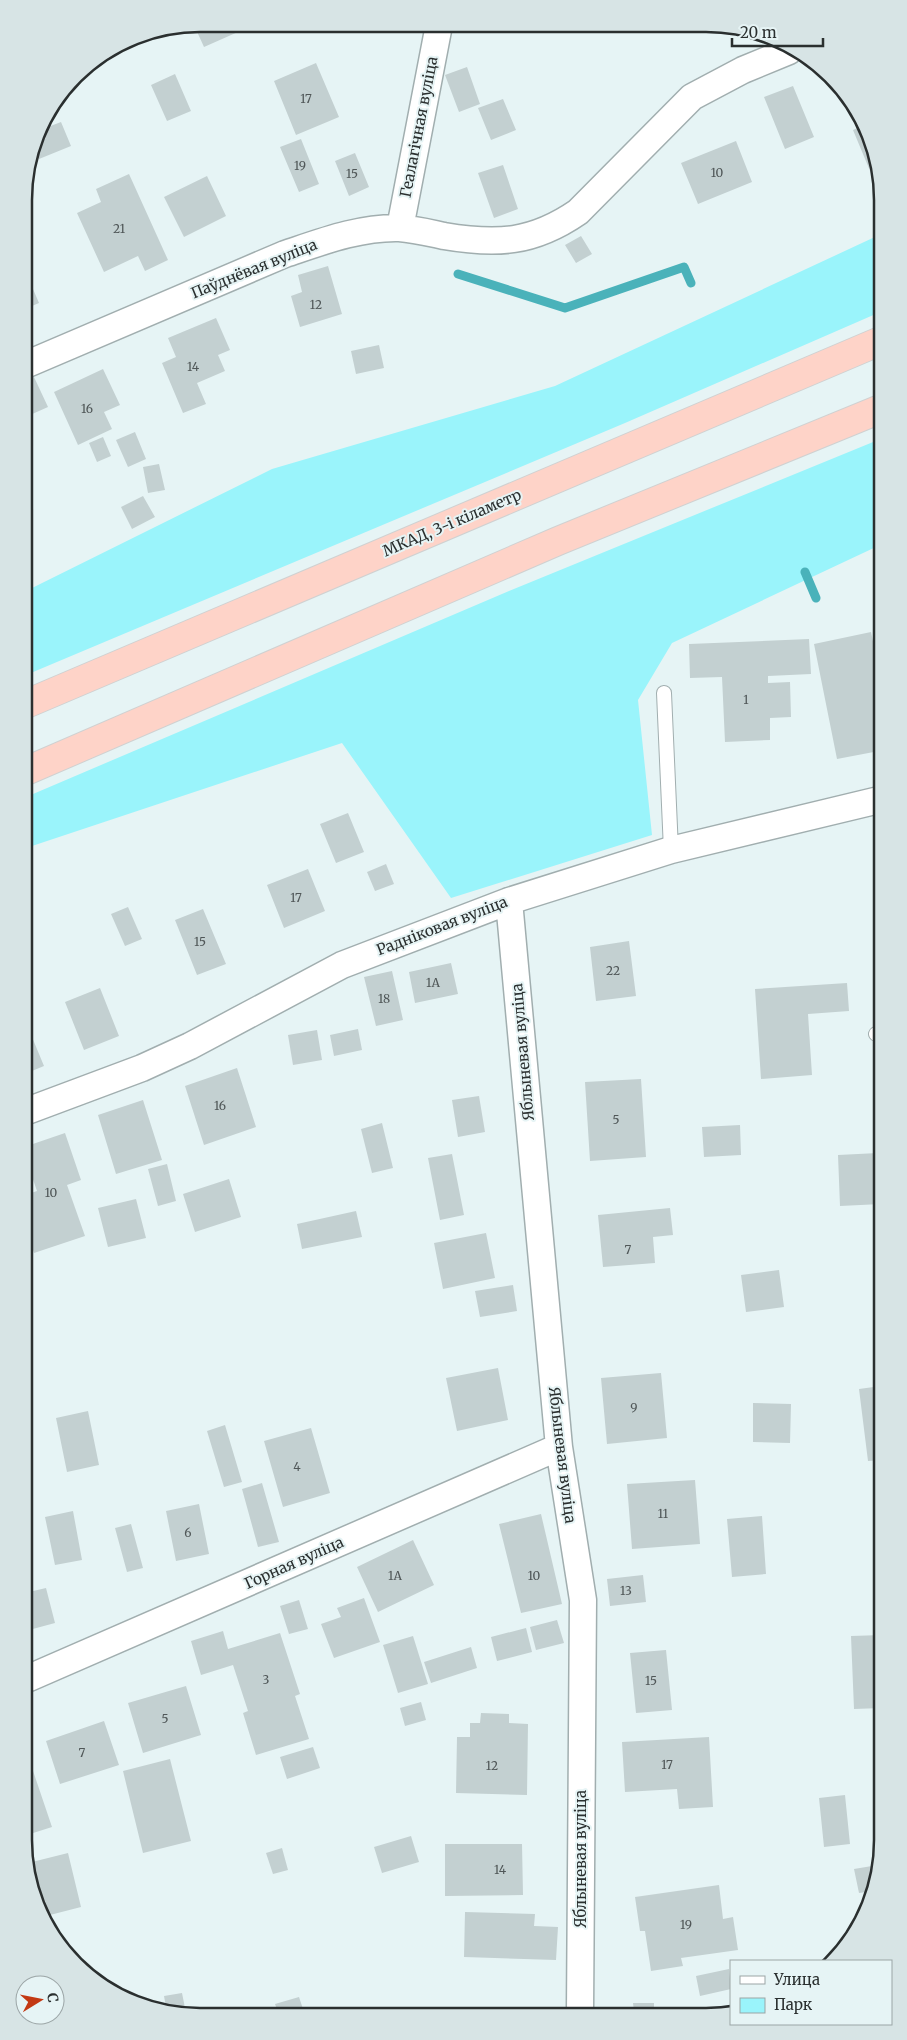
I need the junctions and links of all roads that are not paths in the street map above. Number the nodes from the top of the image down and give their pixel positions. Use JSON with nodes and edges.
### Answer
{"nodes":[{"id":1,"x":438,"y":33,"type":"edge"},
{"id":2,"x":785,"y":52,"type":"edge"},
{"id":3,"x":400,"y":228,"type":"junction"},
{"id":4,"x":874,"y":344,"type":"edge"},
{"id":5,"x":33,"y":362,"type":"edge"},
{"id":6,"x":874,"y":412,"type":"edge"},
{"id":7,"x":664,"y":692,"type":"dead end"},
{"id":8,"x":33,"y":701,"type":"edge"},
{"id":9,"x":33,"y":768,"type":"edge"},
{"id":10,"x":874,"y":801,"type":"edge"},
{"id":11,"x":670,"y":850,"type":"junction"},
{"id":12,"x":509,"y":901,"type":"junction"},
{"id":13,"x":32,"y":1109,"type":"edge"},
{"id":14,"x":559,"y":1447,"type":"junction"},
{"id":15,"x":32,"y":1677,"type":"edge"},
{"id":16,"x":580,"y":2008,"type":"edge"}],
"edges":[{"from":1,"to":3,"type":"street","name":"Геалагічная вуліца"},
{"from":2,"to":3,"type":"street","name":"Паўднёвая вуліца"},
{"from":3,"to":5,"type":"street","name":"Паўднёвая вуліца"},
{"from":4,"to":8,"type":"highway","name":"МКАД, 3-і кіламетр"},
{"from":6,"to":9,"type":"highway"},
{"from":7,"to":11,"type":"lane"},
{"from":10,"to":11,"type":"street","name":"Радніковая вуліца"},
{"from":11,"to":12,"type":"street","name":"Радніковая вуліца"},
{"from":12,"to":13,"type":"street","name":"Радніковая вуліца"},
{"from":12,"to":14,"type":"street","name":"Яблыневая вуліца"},
{"from":14,"to":15,"type":"street","name":"Горная вуліца"},
{"from":14,"to":16,"type":"street","name":"Яблыневая вуліца"}]}
